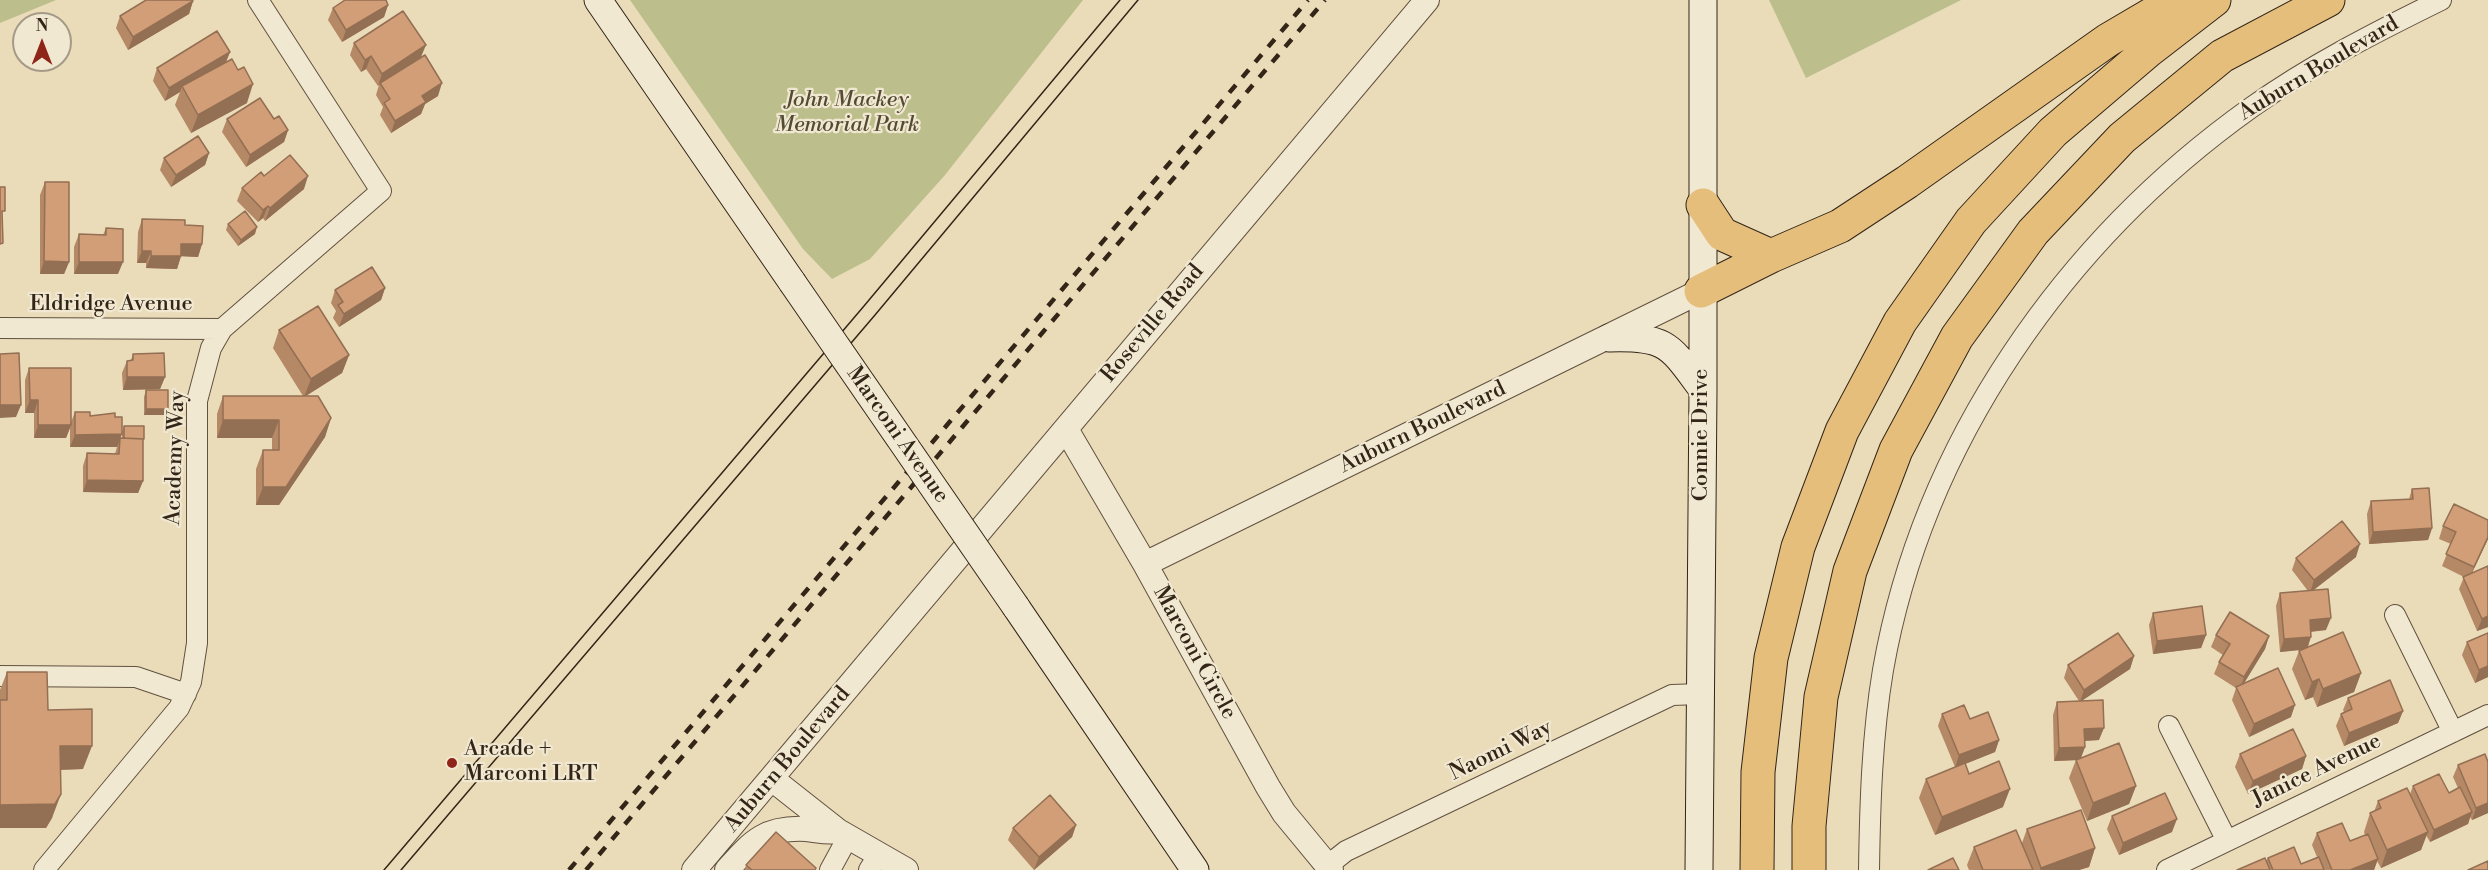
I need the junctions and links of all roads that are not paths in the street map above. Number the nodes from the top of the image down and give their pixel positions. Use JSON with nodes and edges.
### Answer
{"nodes":[{"id":1,"x":258,"y":0,"type":"edge"},
{"id":2,"x":598,"y":0,"type":"edge"},
{"id":3,"x":1427,"y":0,"type":"edge"},
{"id":4,"x":1703,"y":0,"type":"edge"},
{"id":5,"x":2194,"y":0,"type":"edge"},
{"id":6,"x":2214,"y":0,"type":"edge"},
{"id":7,"x":2328,"y":0,"type":"edge"},
{"id":8,"x":2440,"y":0,"type":"edge"},
{"id":9,"x":1703,"y":205,"type":"junction"},
{"id":10,"x":1771,"y":256,"type":"junction"},
{"id":11,"x":1701,"y":291,"type":"junction"},
{"id":12,"x":0,"y":328,"type":"edge"},
{"id":13,"x":222,"y":329,"type":"junction"},
{"id":14,"x":1609,"y":338,"type":"junction"},
{"id":15,"x":1703,"y":390,"type":"junction"},
{"id":16,"x":1066,"y":429,"type":"junction"},
{"id":17,"x":1145,"y":564,"type":"junction"},
{"id":18,"x":2395,"y":615,"type":"dead end"},
{"id":19,"x":881,"y":650,"type":"joint"},
{"id":20,"x":0,"y":676,"type":"edge"},
{"id":21,"x":186,"y":694,"type":"junction"},
{"id":22,"x":1700,"y":694,"type":"junction"},
{"id":23,"x":2488,"y":715,"type":"edge"},
{"id":24,"x":2169,"y":726,"type":"dead end"},
{"id":25,"x":2453,"y":732,"type":"junction"},
{"id":26,"x":772,"y":779,"type":"junction"},
{"id":27,"x":843,"y":834,"type":"junction"},
{"id":28,"x":2227,"y":841,"type":"junction"},
{"id":29,"x":874,"y":863,"type":"edge"},
{"id":30,"x":1329,"y":868,"type":"edge"},
{"id":31,"x":44,"y":870,"type":"edge"},
{"id":32,"x":694,"y":870,"type":"edge"},
{"id":33,"x":727,"y":870,"type":"edge"},
{"id":34,"x":830,"y":870,"type":"edge"},
{"id":35,"x":906,"y":870,"type":"edge"},
{"id":36,"x":1195,"y":870,"type":"edge"},
{"id":37,"x":1699,"y":870,"type":"edge"},
{"id":38,"x":1757,"y":870,"type":"edge"},
{"id":39,"x":1809,"y":870,"type":"edge"},
{"id":40,"x":1869,"y":870,"type":"edge"},
{"id":41,"x":2167,"y":870,"type":"edge"}],
"edges":[{"from":1,"to":13,"type":"street","name":"Academy Way"},
{"from":2,"to":36,"type":"main road","name":"Marconi Avenue","bridge":true},
{"from":3,"to":16,"type":"street","name":"Roseville Road"},
{"from":4,"to":9,"type":"main road","name":"Connie Drive"},
{"from":5,"to":10,"type":"highway"},
{"from":6,"to":38,"type":"highway"},
{"from":7,"to":39,"type":"highway"},
{"from":8,"to":40,"type":"street","name":"Auburn Boulevard"},
{"from":9,"to":10,"type":"highway"},
{"from":9,"to":11,"type":"main road","name":"Connie Drive"},
{"from":10,"to":11,"type":"highway"},
{"from":11,"to":14,"type":"street","name":"Auburn Boulevard"},
{"from":11,"to":15,"type":"main road","name":"Connie Drive"},
{"from":12,"to":13,"type":"street","name":"Eldridge Avenue"},
{"from":13,"to":21,"type":"street","name":"Academy Way"},
{"from":14,"to":15,"type":"main road"},
{"from":14,"to":17,"type":"street","name":"Auburn Boulevard"},
{"from":15,"to":22,"type":"main road","name":"Connie Drive"},
{"from":16,"to":17,"type":"street","name":"Marconi Circle"},
{"from":16,"to":19,"type":"street","name":"Roseville Road"},
{"from":17,"to":30,"type":"street","name":"Marconi Circle"},
{"from":18,"to":25,"type":"street"},
{"from":19,"to":26,"type":"street","name":"Auburn Boulevard"},
{"from":20,"to":21,"type":"street"},
{"from":21,"to":31,"type":"street","name":"Academy Way"},
{"from":22,"to":30,"type":"street","name":"Naomi Way"},
{"from":22,"to":37,"type":"main road","name":"Connie Drive"},
{"from":23,"to":25,"type":"street","name":"Janice Avenue"},
{"from":24,"to":28,"type":"street"},
{"from":25,"to":28,"type":"street","name":"Janice Avenue"},
{"from":26,"to":27,"type":"street"},
{"from":26,"to":32,"type":"street","name":"Auburn Boulevard"},
{"from":27,"to":29,"type":"street"},
{"from":27,"to":33,"type":"street"},
{"from":27,"to":34,"type":"street"},
{"from":28,"to":41,"type":"street","name":"Janice Avenue"},
{"from":29,"to":35,"type":"street"}]}
